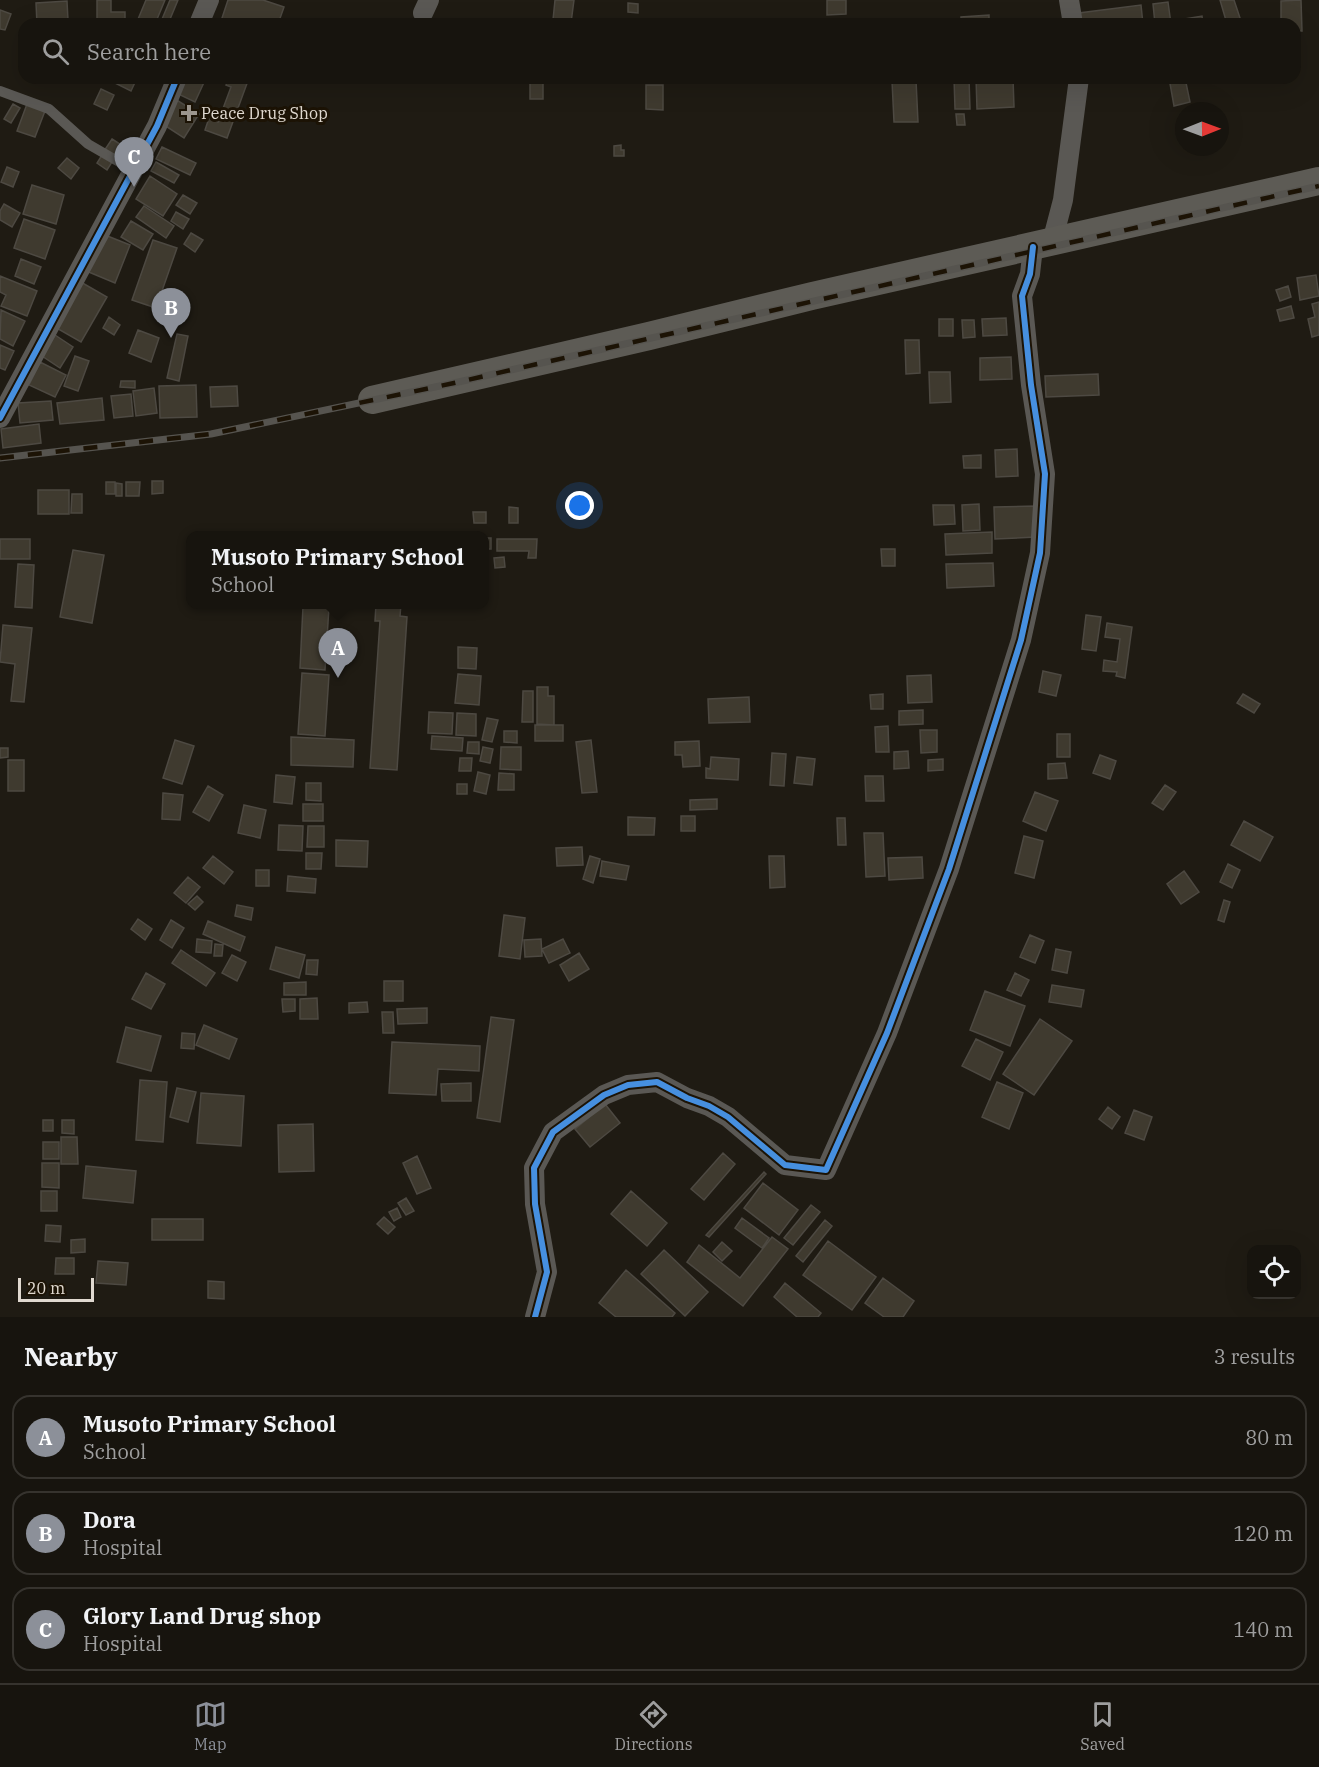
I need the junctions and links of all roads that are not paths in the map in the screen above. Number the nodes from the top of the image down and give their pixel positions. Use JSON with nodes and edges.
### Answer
{"nodes":[{"id":1,"x":209,"y":0,"type":"edge"},
{"id":2,"x":1069,"y":0,"type":"edge"},
{"id":3,"x":202,"y":18,"type":"edge"},
{"id":4,"x":1072,"y":18,"type":"edge"},
{"id":5,"x":174,"y":84,"type":"edge"},
{"id":6,"x":1078,"y":84,"type":"edge"},
{"id":7,"x":0,"y":91,"type":"edge"},
{"id":8,"x":133,"y":170,"type":"junction"},
{"id":9,"x":1319,"y":181,"type":"edge"},
{"id":10,"x":1043,"y":244,"type":"junction"},
{"id":11,"x":372,"y":400,"type":"dead end"},
{"id":12,"x":0,"y":418,"type":"edge"},
{"id":13,"x":535,"y":1317,"type":"edge"}],
"edges":[{"from":1,"to":3,"type":"street"},
{"from":2,"to":4,"type":"street"},
{"from":5,"to":8,"type":"street"},
{"from":6,"to":10,"type":"street"},
{"from":7,"to":8,"type":"lane"},
{"from":8,"to":12,"type":"street"},
{"from":9,"to":10,"type":"main road"},
{"from":10,"to":11,"type":"main road"},
{"from":10,"to":13,"type":"street"}]}
